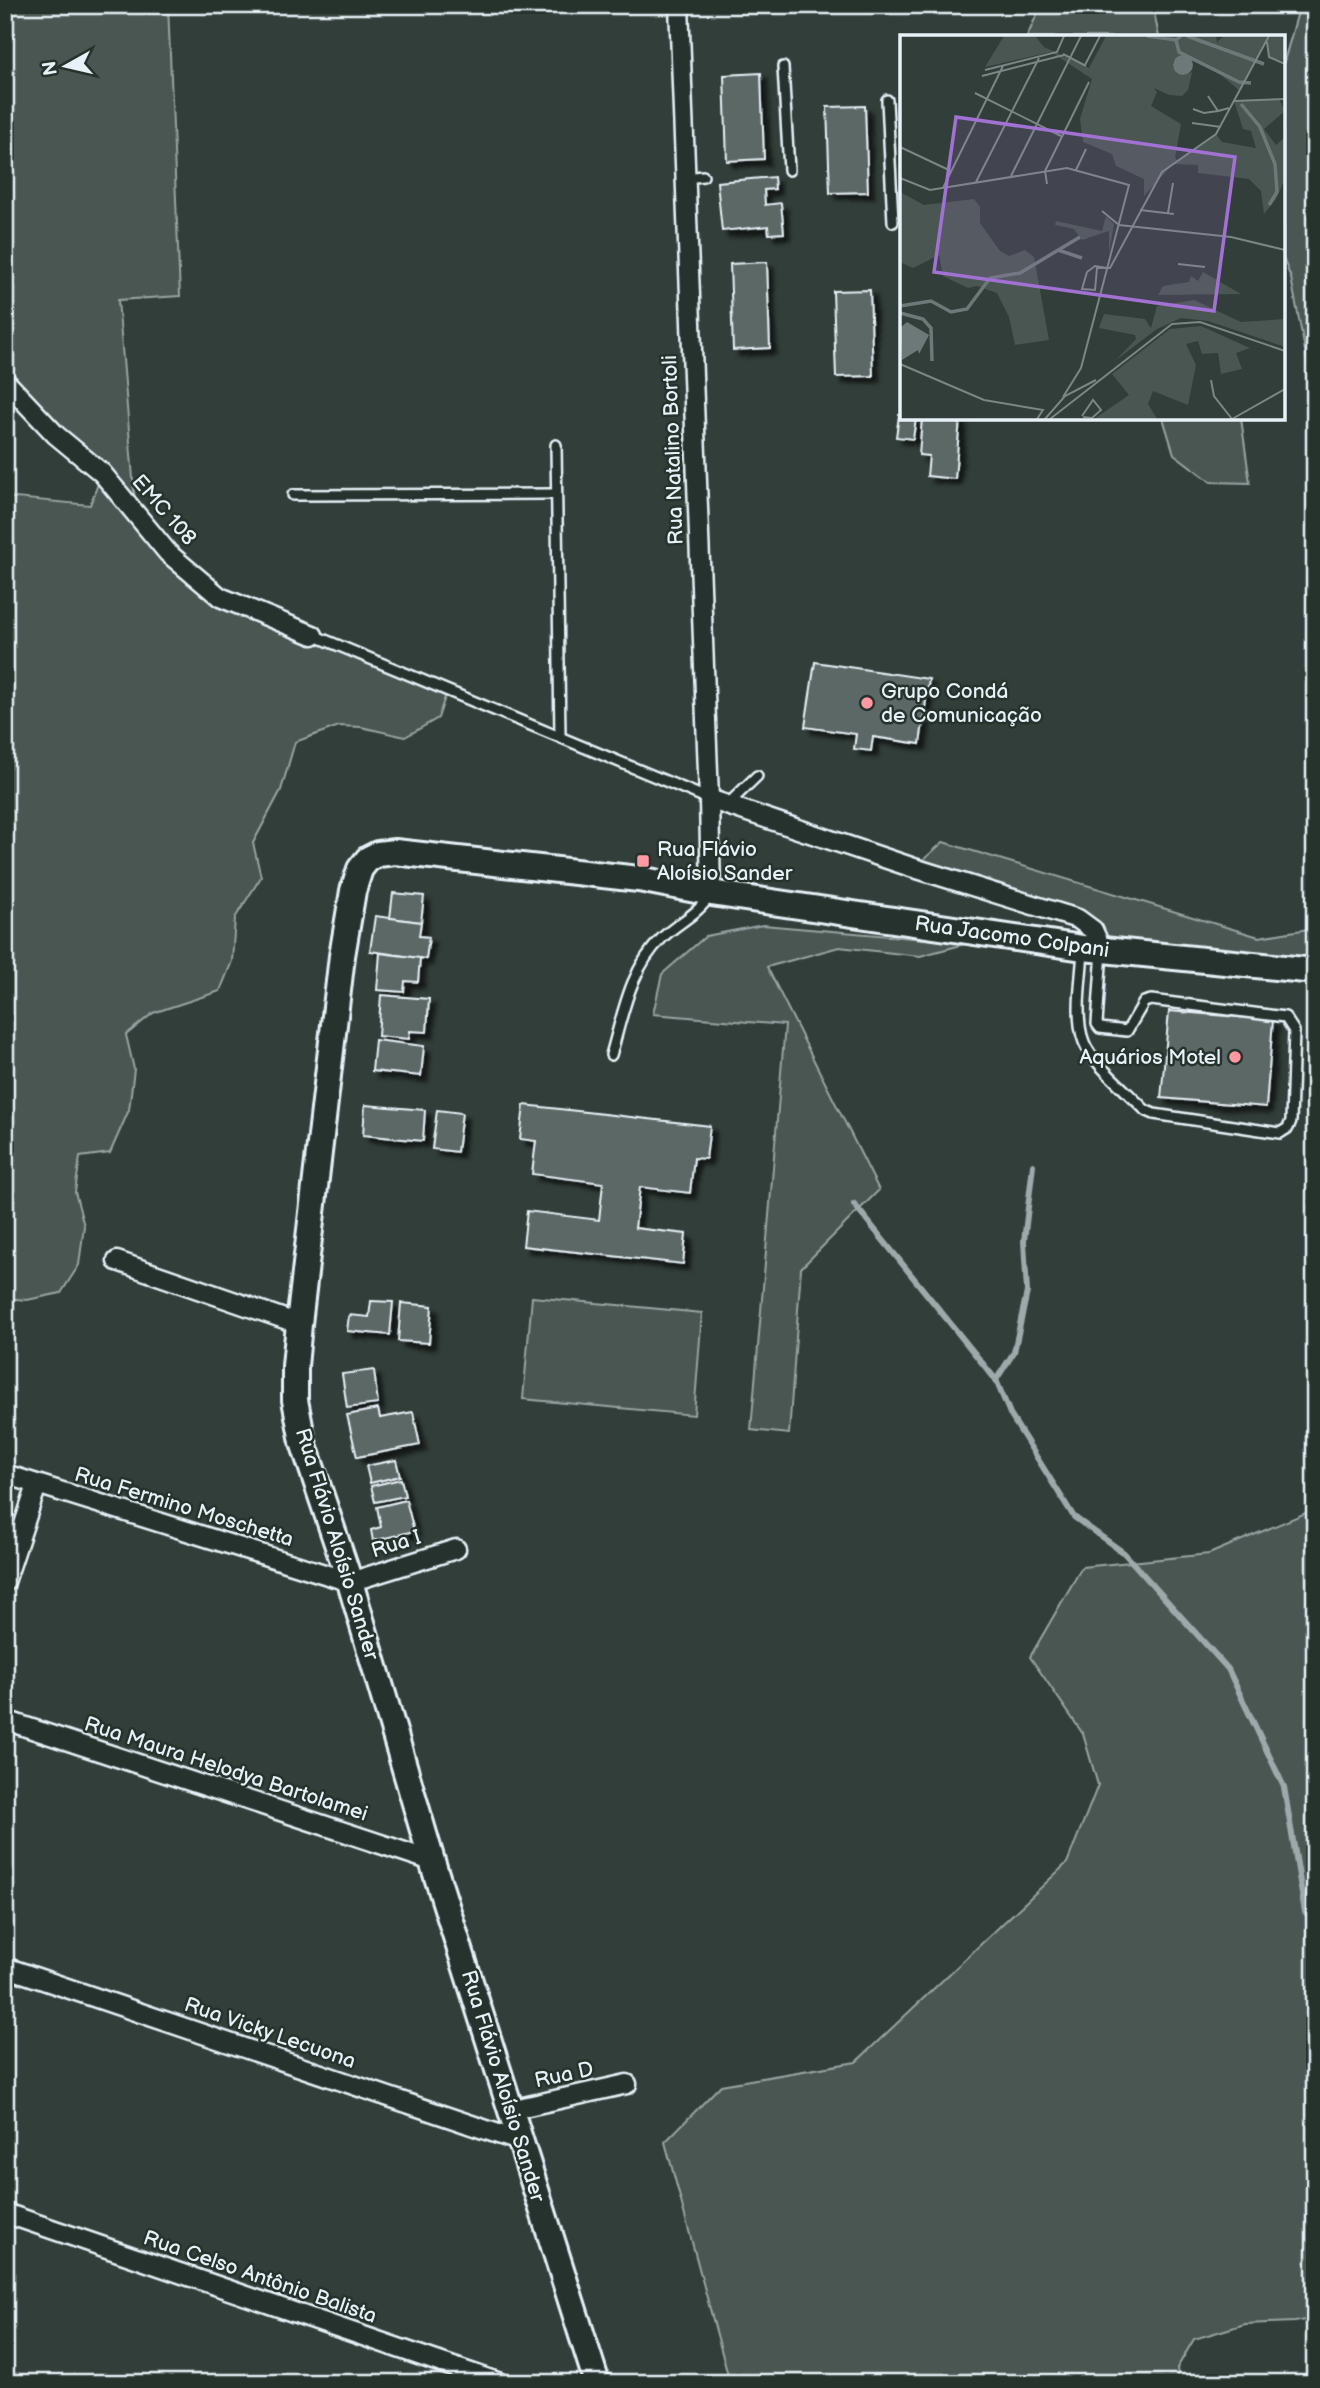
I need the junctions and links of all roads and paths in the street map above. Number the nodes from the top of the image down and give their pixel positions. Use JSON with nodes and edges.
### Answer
{"nodes":[{"id":1,"x":679,"y":5,"type":"edge"},
{"id":2,"x":783,"y":67,"type":"dead end"},
{"id":3,"x":887,"y":100,"type":"dead end"},
{"id":4,"x":789,"y":170,"type":"dead end"},
{"id":5,"x":893,"y":222,"type":"dead end"},
{"id":6,"x":5,"y":381,"type":"edge"},
{"id":7,"x":556,"y":445,"type":"dead end"},
{"id":8,"x":556,"y":494,"type":"junction"},
{"id":9,"x":293,"y":495,"type":"dead end"},
{"id":10,"x":313,"y":635,"type":"joint"},
{"id":11,"x":560,"y":736,"type":"junction"},
{"id":12,"x":757,"y":776,"type":"dead end"},
{"id":13,"x":709,"y":799,"type":"junction"},
{"id":14,"x":727,"y":805,"type":"junction"},
{"id":15,"x":711,"y":893,"type":"junction"},
{"id":16,"x":1092,"y":949,"type":"junction"},
{"id":17,"x":1315,"y":971,"type":"edge"},
{"id":18,"x":611,"y":1055,"type":"dead end"},
{"id":19,"x":117,"y":1261,"type":"dead end"},
{"id":20,"x":299,"y":1324,"type":"junction"},
{"id":21,"x":5,"y":1474,"type":"edge"},
{"id":22,"x":37,"y":1485,"type":"junction"},
{"id":23,"x":456,"y":1549,"type":"dead end"},
{"id":24,"x":5,"y":1581,"type":"edge"},
{"id":25,"x":350,"y":1582,"type":"junction"},
{"id":26,"x":5,"y":1720,"type":"edge"},
{"id":27,"x":432,"y":1861,"type":"junction"},
{"id":28,"x":5,"y":1967,"type":"edge"},
{"id":29,"x":628,"y":2084,"type":"dead end"},
{"id":30,"x":510,"y":2110,"type":"junction"},
{"id":31,"x":519,"y":2141,"type":"junction"},
{"id":32,"x":5,"y":2213,"type":"edge"},
{"id":33,"x":451,"y":2376,"type":"edge"},
{"id":34,"x":500,"y":2383,"type":"edge"},
{"id":35,"x":597,"y":2383,"type":"edge"}],
"edges":[{"from":1,"to":13,"type":"street","name":"Rua Natalino Bortoli"},
{"from":2,"to":4,"type":"lane"},
{"from":3,"to":5,"type":"lane"},
{"from":6,"to":10,"type":"street","name":"EMC 108"},
{"from":7,"to":8,"type":"lane"},
{"from":8,"to":9,"type":"lane"},
{"from":8,"to":11,"type":"lane"},
{"from":10,"to":11,"type":"lane"},
{"from":11,"to":13,"type":"lane"},
{"from":12,"to":14,"type":"lane"},
{"from":13,"to":14,"type":"street"},
{"from":13,"to":15,"type":"street","name":"Rua Natalino Bortoli"},
{"from":14,"to":16,"type":"street"},
{"from":15,"to":16,"type":"street","name":"Rua Jacomo Colpani"},
{"from":15,"to":18,"type":"lane"},
{"from":15,"to":20,"type":"street","name":"Rua Flávio Aloísio Sander"},
{"from":16,"to":16,"type":"lane"},
{"from":16,"to":17,"type":"street","name":"Rua Jacomo Colpani"},
{"from":19,"to":20,"type":"street"},
{"from":20,"to":25,"type":"street","name":"Rua Flávio Aloísio Sander"},
{"from":21,"to":22,"type":"street","name":"Rua Fermino Moschetta"},
{"from":22,"to":24,"type":"street"},
{"from":22,"to":25,"type":"street","name":"Rua Fermino Moschetta"},
{"from":23,"to":25,"type":"street","name":"Rua I"},
{"from":25,"to":27,"type":"street","name":"Rua Flávio Aloísio Sander"},
{"from":26,"to":27,"type":"street","name":"Rua Maura Helodya Bartolamei"},
{"from":27,"to":30,"type":"street","name":"Rua Flávio Aloísio Sander"},
{"from":28,"to":31,"type":"street","name":"Rua Vicky Lecuona"},
{"from":29,"to":30,"type":"street","name":"Rua D"},
{"from":30,"to":31,"type":"street","name":"Rua Flávio Aloísio Sander"},
{"from":31,"to":35,"type":"street","name":"Rua Flávio Aloísio Sander"},
{"from":32,"to":33,"type":"street","name":"Rua Celso Antônio Balista"},
{"from":33,"to":34,"type":"street","name":"Rua Celso Antônio Balista"}]}
